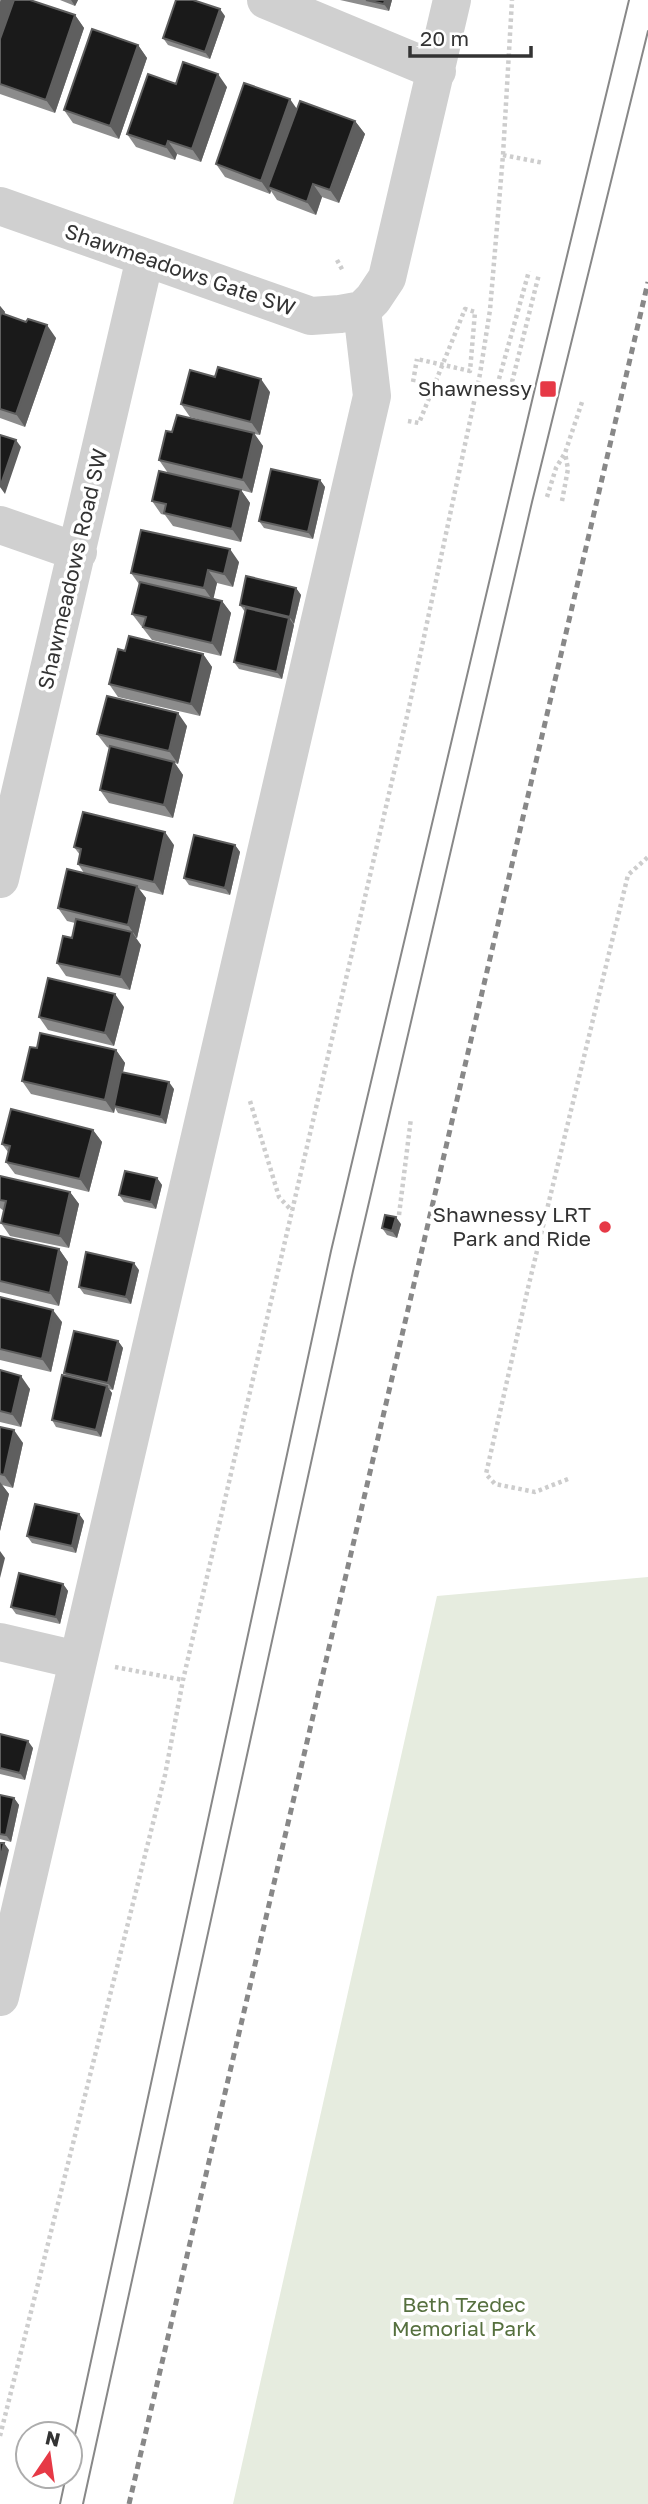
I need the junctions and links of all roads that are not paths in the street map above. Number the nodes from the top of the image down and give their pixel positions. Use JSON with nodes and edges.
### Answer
{"nodes":[{"id":1,"x":266,"y":0,"type":"edge"},
{"id":2,"x":452,"y":0,"type":"edge"},
{"id":3,"x":437,"y":71,"type":"junction"},
{"id":4,"x":0,"y":206,"type":"edge"},
{"id":5,"x":145,"y":258,"type":"junction"},
{"id":6,"x":362,"y":310,"type":"junction"},
{"id":7,"x":0,"y":525,"type":"edge"},
{"id":8,"x":78,"y":552,"type":"junction"},
{"id":9,"x":8,"y":813,"type":"edge"},
{"id":10,"x":0,"y":879,"type":"edge"},
{"id":11,"x":0,"y":1642,"type":"edge"},
{"id":12,"x":77,"y":1660,"type":"junction"},
{"id":13,"x":0,"y":1997,"type":"edge"}],
"edges":[{"from":1,"to":3,"type":"street"},
{"from":2,"to":3,"type":"street"},
{"from":3,"to":6,"type":"street"},
{"from":4,"to":5,"type":"street","name":"Shawmeadows Gate SW"},
{"from":5,"to":6,"type":"street","name":"Shawmeadows Gate SW"},
{"from":5,"to":8,"type":"street","name":"Shawmeadows Road SW"},
{"from":6,"to":12,"type":"street"},
{"from":7,"to":8,"type":"street"},
{"from":8,"to":9,"type":"street","name":"Shawmeadows Road SW"},
{"from":9,"to":10,"type":"street","name":"Shawmeadows Road SW"},
{"from":11,"to":12,"type":"street"},
{"from":12,"to":13,"type":"street"}]}
